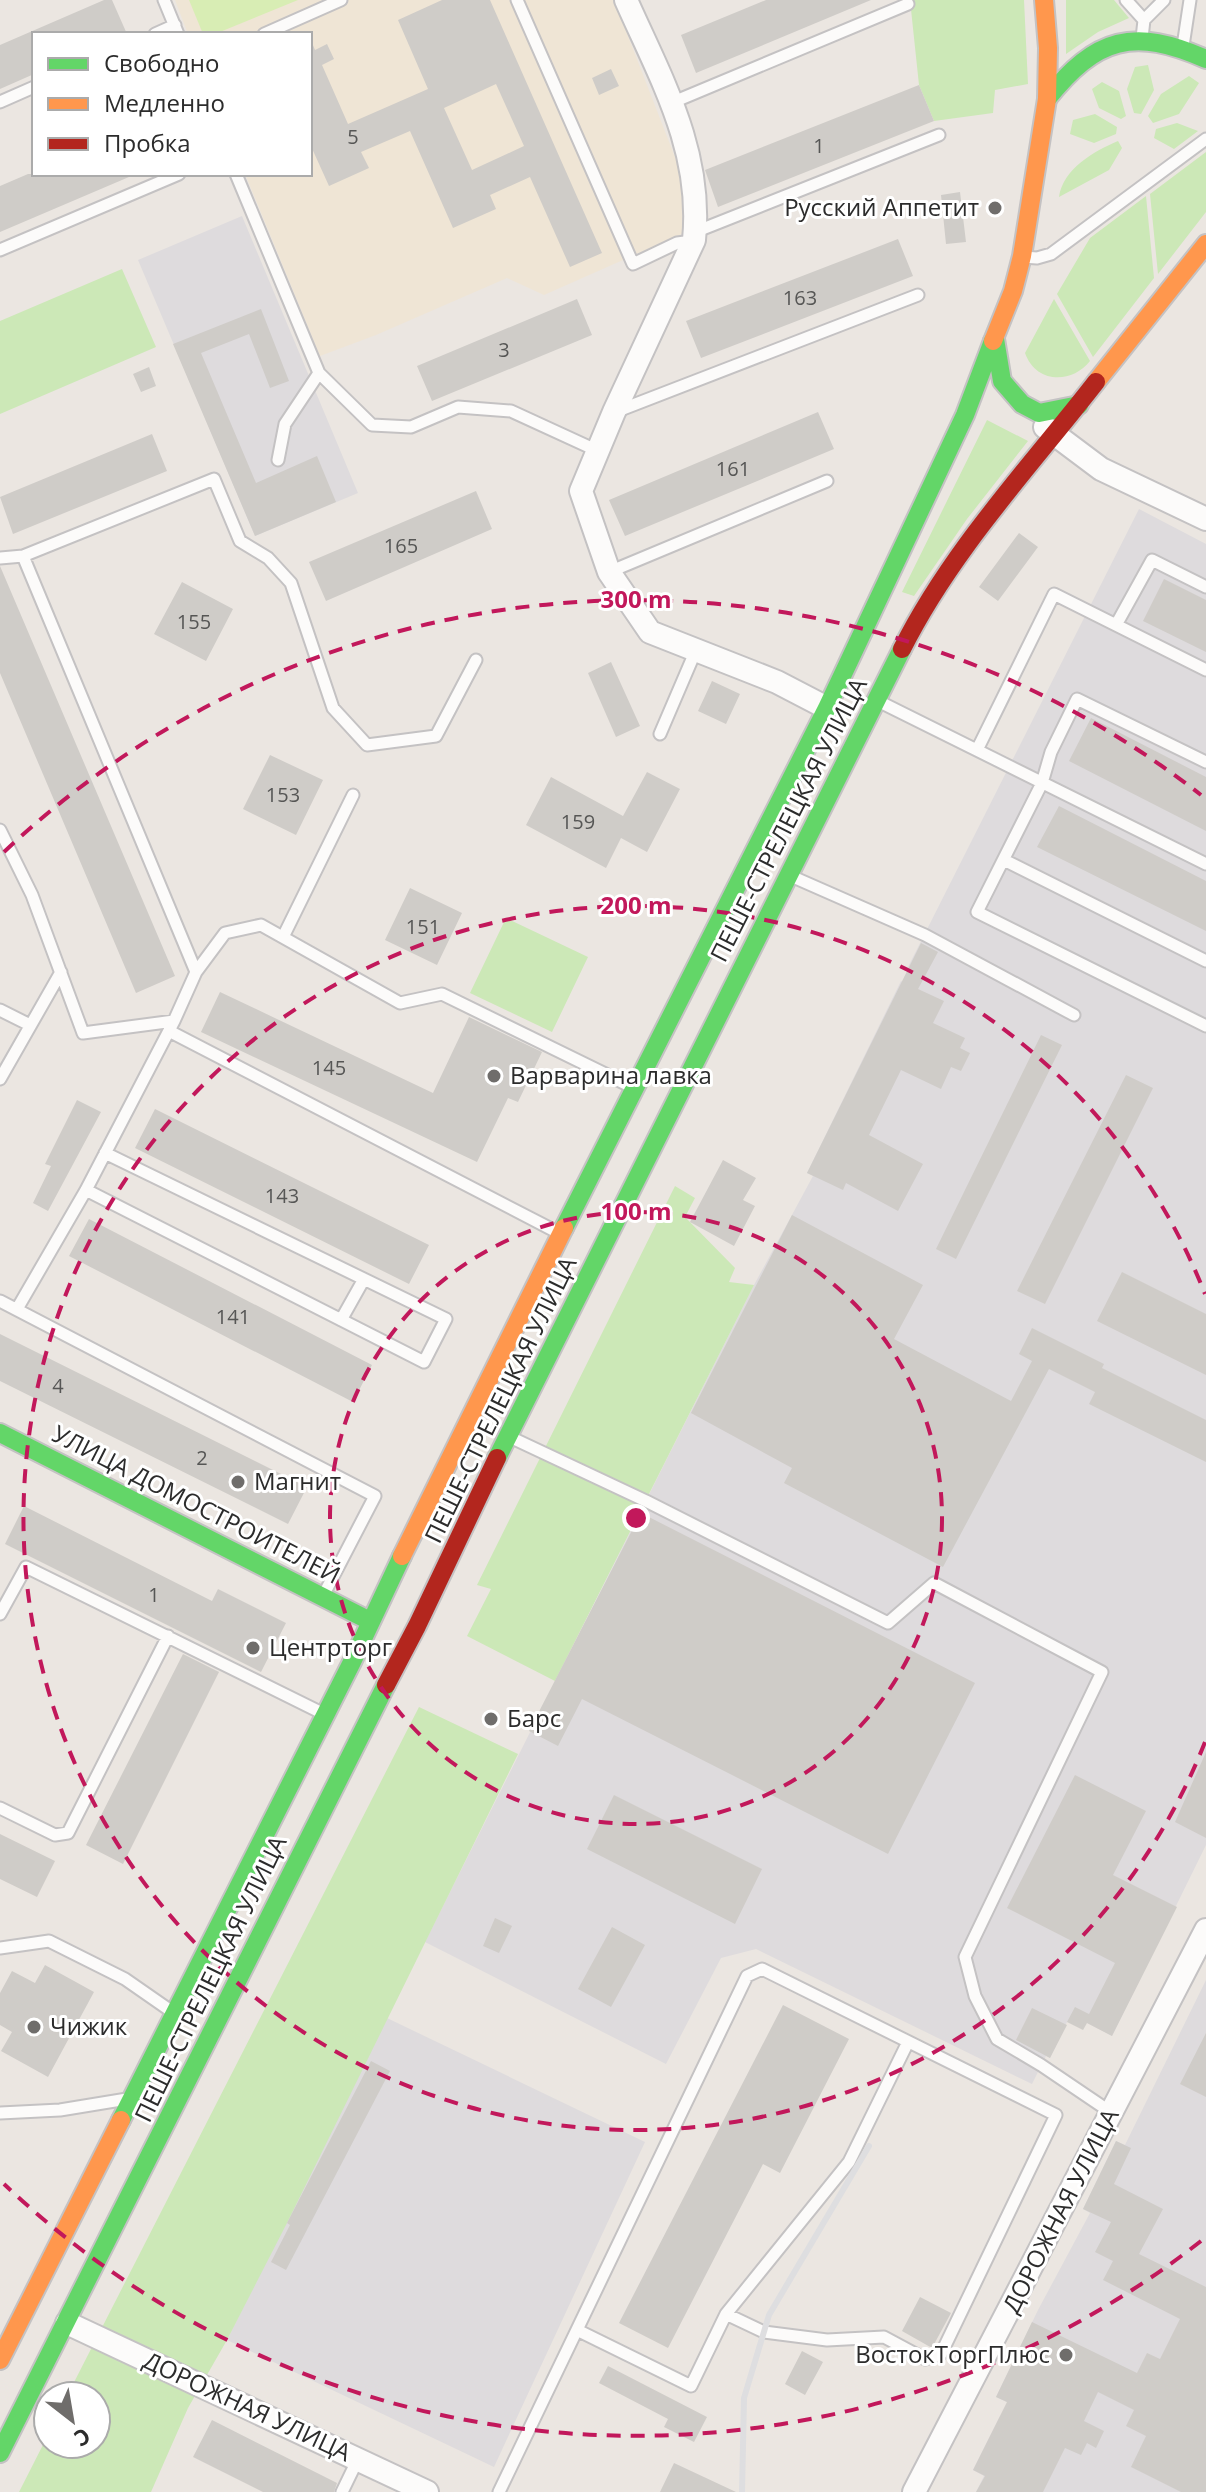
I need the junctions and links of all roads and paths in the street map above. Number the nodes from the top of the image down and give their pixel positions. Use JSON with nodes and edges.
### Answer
{"nodes":[{"id":1,"x":164,"y":0,"type":"edge"},
{"id":2,"x":341,"y":0,"type":"edge"},
{"id":3,"x":517,"y":0,"type":"edge"},
{"id":4,"x":626,"y":0,"type":"edge"},
{"id":5,"x":1044,"y":0,"type":"edge"},
{"id":6,"x":1126,"y":0,"type":"edge"},
{"id":7,"x":1164,"y":0,"type":"edge"},
{"id":8,"x":1190,"y":0,"type":"edge"},
{"id":9,"x":908,"y":4,"type":"dead end"},
{"id":10,"x":1143,"y":29,"type":"junction"},
{"id":11,"x":176,"y":30,"type":"edge"},
{"id":12,"x":269,"y":32,"type":"edge"},
{"id":13,"x":1183,"y":47,"type":"junction"},
{"id":14,"x":1206,"y":59,"type":"edge"},
{"id":15,"x":32,"y":88,"type":"edge"},
{"id":16,"x":1047,"y":99,"type":"junction"},
{"id":17,"x":0,"y":102,"type":"edge"},
{"id":18,"x":671,"y":103,"type":"junction"},
{"id":19,"x":939,"y":135,"type":"dead end"},
{"id":20,"x":1206,"y":139,"type":"edge"},
{"id":21,"x":174,"y":176,"type":"edge"},
{"id":22,"x":237,"y":176,"type":"edge"},
{"id":23,"x":694,"y":236,"type":"junction"},
{"id":24,"x":1206,"y":244,"type":"edge"},
{"id":25,"x":0,"y":250,"type":"edge"},
{"id":26,"x":1022,"y":256,"type":"junction"},
{"id":27,"x":918,"y":295,"type":"dead end"},
{"id":28,"x":995,"y":336,"type":"junction"},
{"id":29,"x":319,"y":373,"type":"junction"},
{"id":30,"x":1079,"y":405,"type":"junction"},
{"id":31,"x":1029,"y":408,"type":"junction"},
{"id":32,"x":614,"y":412,"type":"junction"},
{"id":33,"x":1054,"y":435,"type":"junction"},
{"id":34,"x":598,"y":451,"type":"junction"},
{"id":35,"x":278,"y":460,"type":"dead end"},
{"id":36,"x":827,"y":481,"type":"dead end"},
{"id":37,"x":1206,"y":519,"type":"edge"},
{"id":38,"x":23,"y":556,"type":"junction"},
{"id":39,"x":0,"y":558,"type":"edge"},
{"id":40,"x":609,"y":572,"type":"junction"},
{"id":41,"x":1206,"y":587,"type":"edge"},
{"id":42,"x":1116,"y":625,"type":"junction"},
{"id":43,"x":696,"y":650,"type":"junction"},
{"id":44,"x":476,"y":660,"type":"dead end"},
{"id":45,"x":1206,"y":670,"type":"edge"},
{"id":46,"x":876,"y":700,"type":"junction"},
{"id":47,"x":827,"y":708,"type":"junction"},
{"id":48,"x":660,"y":734,"type":"dead end"},
{"id":49,"x":977,"y":750,"type":"junction"},
{"id":50,"x":1206,"y":762,"type":"edge"},
{"id":51,"x":1042,"y":783,"type":"junction"},
{"id":52,"x":353,"y":795,"type":"dead end"},
{"id":53,"x":0,"y":830,"type":"edge"},
{"id":54,"x":4,"y":846,"type":"edge"},
{"id":55,"x":1004,"y":860,"type":"junction"},
{"id":56,"x":1206,"y":864,"type":"edge"},
{"id":57,"x":789,"y":875,"type":"junction"},
{"id":58,"x":283,"y":937,"type":"junction"},
{"id":59,"x":1206,"y":961,"type":"edge"},
{"id":60,"x":61,"y":972,"type":"junction"},
{"id":61,"x":196,"y":972,"type":"junction"},
{"id":62,"x":0,"y":1010,"type":"edge"},
{"id":63,"x":1074,"y":1015,"type":"dead end"},
{"id":64,"x":30,"y":1025,"type":"junction"},
{"id":65,"x":172,"y":1026,"type":"junction"},
{"id":66,"x":1206,"y":1026,"type":"edge"},
{"id":67,"x":0,"y":1079,"type":"edge"},
{"id":68,"x":634,"y":1088,"type":"junction"},
{"id":69,"x":105,"y":1153,"type":"junction"},
{"id":70,"x":86,"y":1190,"type":"junction"},
{"id":71,"x":561,"y":1234,"type":"junction"},
{"id":72,"x":364,"y":1279,"type":"junction"},
{"id":73,"x":0,"y":1301,"type":"edge"},
{"id":74,"x":17,"y":1309,"type":"junction"},
{"id":75,"x":341,"y":1320,"type":"junction"},
{"id":76,"x":0,"y":1433,"type":"edge"},
{"id":77,"x":508,"y":1436,"type":"junction"},
{"id":78,"x":323,"y":1597,"type":"junction"},
{"id":79,"x":0,"y":1614,"type":"edge"},
{"id":80,"x":370,"y":1621,"type":"junction"},
{"id":81,"x":168,"y":1636,"type":"junction"},
{"id":82,"x":325,"y":1715,"type":"junction"},
{"id":83,"x":0,"y":1808,"type":"edge"},
{"id":84,"x":1206,"y":1930,"type":"edge"},
{"id":85,"x":0,"y":1948,"type":"edge"},
{"id":86,"x":175,"y":2014,"type":"junction"},
{"id":87,"x":908,"y":2042,"type":"junction"},
{"id":88,"x":132,"y":2098,"type":"junction"},
{"id":89,"x":0,"y":2113,"type":"edge"},
{"id":90,"x":1112,"y":2113,"type":"junction"},
{"id":91,"x":726,"y":2314,"type":"junction"},
{"id":92,"x":67,"y":2323,"type":"junction"},
{"id":93,"x":577,"y":2330,"type":"junction"},
{"id":94,"x":0,"y":2360,"type":"edge"},
{"id":95,"x":0,"y":2453,"type":"edge"},
{"id":96,"x":358,"y":2459,"type":"junction"},
{"id":97,"x":342,"y":2492,"type":"edge"},
{"id":98,"x":427,"y":2492,"type":"edge"},
{"id":99,"x":499,"y":2492,"type":"edge"},
{"id":100,"x":914,"y":2492,"type":"edge"}],
"edges":[{"from":1,"to":11,"type":"lane"},
{"from":2,"to":12,"type":"lane"},
{"from":3,"to":23,"type":"lane"},
{"from":4,"to":18,"type":"street"},
{"from":5,"to":16,"type":"main road","name":"ПЕШЕ-СТРЕЛЕЦКАЯ УЛИЦА"},
{"from":6,"to":10,"type":"lane"},
{"from":7,"to":10,"type":"lane"},
{"from":8,"to":13,"type":"lane"},
{"from":9,"to":18,"type":"lane"},
{"from":10,"to":13,"type":"main road"},
{"from":10,"to":16,"type":"main road"},
{"from":13,"to":14,"type":"main road"},
{"from":15,"to":17,"type":"lane"},
{"from":16,"to":26,"type":"main road","name":"ПЕШЕ-СТРЕЛЕЦКАЯ УЛИЦА"},
{"from":18,"to":23,"type":"street"},
{"from":19,"to":23,"type":"lane"},
{"from":20,"to":26,"type":"lane"},
{"from":21,"to":25,"type":"lane"},
{"from":22,"to":29,"type":"lane"},
{"from":23,"to":32,"type":"street"},
{"from":24,"to":30,"type":"main road","name":"ПЕШЕ-СТРЕЛЕЦКАЯ УЛИЦА"},
{"from":26,"to":28,"type":"main road","name":"ПЕШЕ-СТРЕЛЕЦКАЯ УЛИЦА"},
{"from":27,"to":32,"type":"lane"},
{"from":28,"to":31,"type":"main road"},
{"from":28,"to":47,"type":"main road","name":"ПЕШЕ-СТРЕЛЕЦКАЯ УЛИЦА"},
{"from":29,"to":34,"type":"lane"},
{"from":29,"to":35,"type":"lane"},
{"from":30,"to":31,"type":"main road"},
{"from":30,"to":33,"type":"main road","name":"ПЕШЕ-СТРЕЛЕЦКАЯ УЛИЦА"},
{"from":31,"to":33,"type":"street"},
{"from":32,"to":34,"type":"street"},
{"from":33,"to":37,"type":"street"},
{"from":33,"to":46,"type":"main road","name":"ПЕШЕ-СТРЕЛЕЦКАЯ УЛИЦА"},
{"from":34,"to":40,"type":"street"},
{"from":36,"to":40,"type":"lane"},
{"from":38,"to":39,"type":"lane"},
{"from":38,"to":44,"type":"lane"},
{"from":38,"to":61,"type":"lane"},
{"from":40,"to":43,"type":"street"},
{"from":41,"to":42,"type":"lane"},
{"from":42,"to":45,"type":"lane"},
{"from":42,"to":49,"type":"lane"},
{"from":43,"to":47,"type":"street"},
{"from":43,"to":48,"type":"lane"},
{"from":46,"to":49,"type":"lane"},
{"from":46,"to":57,"type":"main road","name":"ПЕШЕ-СТРЕЛЕЦКАЯ УЛИЦА"},
{"from":47,"to":68,"type":"main road","name":"ПЕШЕ-СТРЕЛЕЦКАЯ УЛИЦА"},
{"from":49,"to":51,"type":"lane"},
{"from":50,"to":51,"type":"lane"},
{"from":51,"to":55,"type":"lane"},
{"from":51,"to":56,"type":"lane"},
{"from":52,"to":58,"type":"lane"},
{"from":53,"to":54,"type":"lane"},
{"from":54,"to":60,"type":"lane"},
{"from":55,"to":59,"type":"lane"},
{"from":55,"to":66,"type":"lane"},
{"from":57,"to":63,"type":"lane"},
{"from":57,"to":77,"type":"main road","name":"ПЕШЕ-СТРЕЛЕЦКАЯ УЛИЦА"},
{"from":58,"to":61,"type":"lane"},
{"from":58,"to":68,"type":"lane"},
{"from":60,"to":64,"type":"lane"},
{"from":60,"to":65,"type":"lane"},
{"from":61,"to":65,"type":"lane"},
{"from":62,"to":64,"type":"lane"},
{"from":64,"to":67,"type":"lane"},
{"from":65,"to":69,"type":"lane"},
{"from":65,"to":71,"type":"lane"},
{"from":68,"to":71,"type":"main road","name":"ПЕШЕ-СТРЕЛЕЦКАЯ УЛИЦА"},
{"from":69,"to":70,"type":"lane"},
{"from":69,"to":72,"type":"lane"},
{"from":70,"to":74,"type":"lane"},
{"from":70,"to":75,"type":"lane"},
{"from":71,"to":80,"type":"main road","name":"ПЕШЕ-СТРЕЛЕЦКАЯ УЛИЦА"},
{"from":72,"to":75,"type":"lane"},
{"from":72,"to":75,"type":"lane"},
{"from":73,"to":74,"type":"lane"},
{"from":74,"to":78,"type":"lane"},
{"from":76,"to":78,"type":"main road","name":"УЛИЦА ДОМОСТРОИТЕЛЕЙ"},
{"from":77,"to":90,"type":"lane"},
{"from":77,"to":92,"type":"main road","name":"ПЕШЕ-СТРЕЛЕЦКАЯ УЛИЦА"},
{"from":78,"to":80,"type":"main road","name":"УЛИЦА ДОМОСТРОИТЕЛЕЙ"},
{"from":79,"to":81,"type":"lane"},
{"from":80,"to":82,"type":"main road","name":"ПЕШЕ-СТРЕЛЕЦКАЯ УЛИЦА"},
{"from":81,"to":82,"type":"lane"},
{"from":81,"to":83,"type":"lane"},
{"from":82,"to":86,"type":"main road","name":"ПЕШЕ-СТРЕЛЕЦКАЯ УЛИЦА"},
{"from":84,"to":90,"type":"street","name":"ДОРОЖНАЯ УЛИЦА"},
{"from":85,"to":86,"type":"lane"},
{"from":86,"to":88,"type":"main road","name":"ПЕШЕ-СТРЕЛЕЦКАЯ УЛИЦА"},
{"from":87,"to":91,"type":"lane"},
{"from":87,"to":91,"type":"lane"},
{"from":87,"to":93,"type":"lane"},
{"from":88,"to":89,"type":"lane"},
{"from":88,"to":94,"type":"main road","name":"ПЕШЕ-СТРЕЛЕЦКАЯ УЛИЦА"},
{"from":90,"to":100,"type":"street","name":"ДОРОЖНАЯ УЛИЦА"},
{"from":91,"to":93,"type":"lane"},
{"from":92,"to":95,"type":"main road","name":"ПЕШЕ-СТРЕЛЕЦКАЯ УЛИЦА"},
{"from":92,"to":96,"type":"street","name":"ДОРОЖНАЯ УЛИЦА"},
{"from":93,"to":99,"type":"lane"},
{"from":96,"to":97,"type":"lane"},
{"from":96,"to":98,"type":"street","name":"ДОРОЖНАЯ УЛИЦА"}]}
